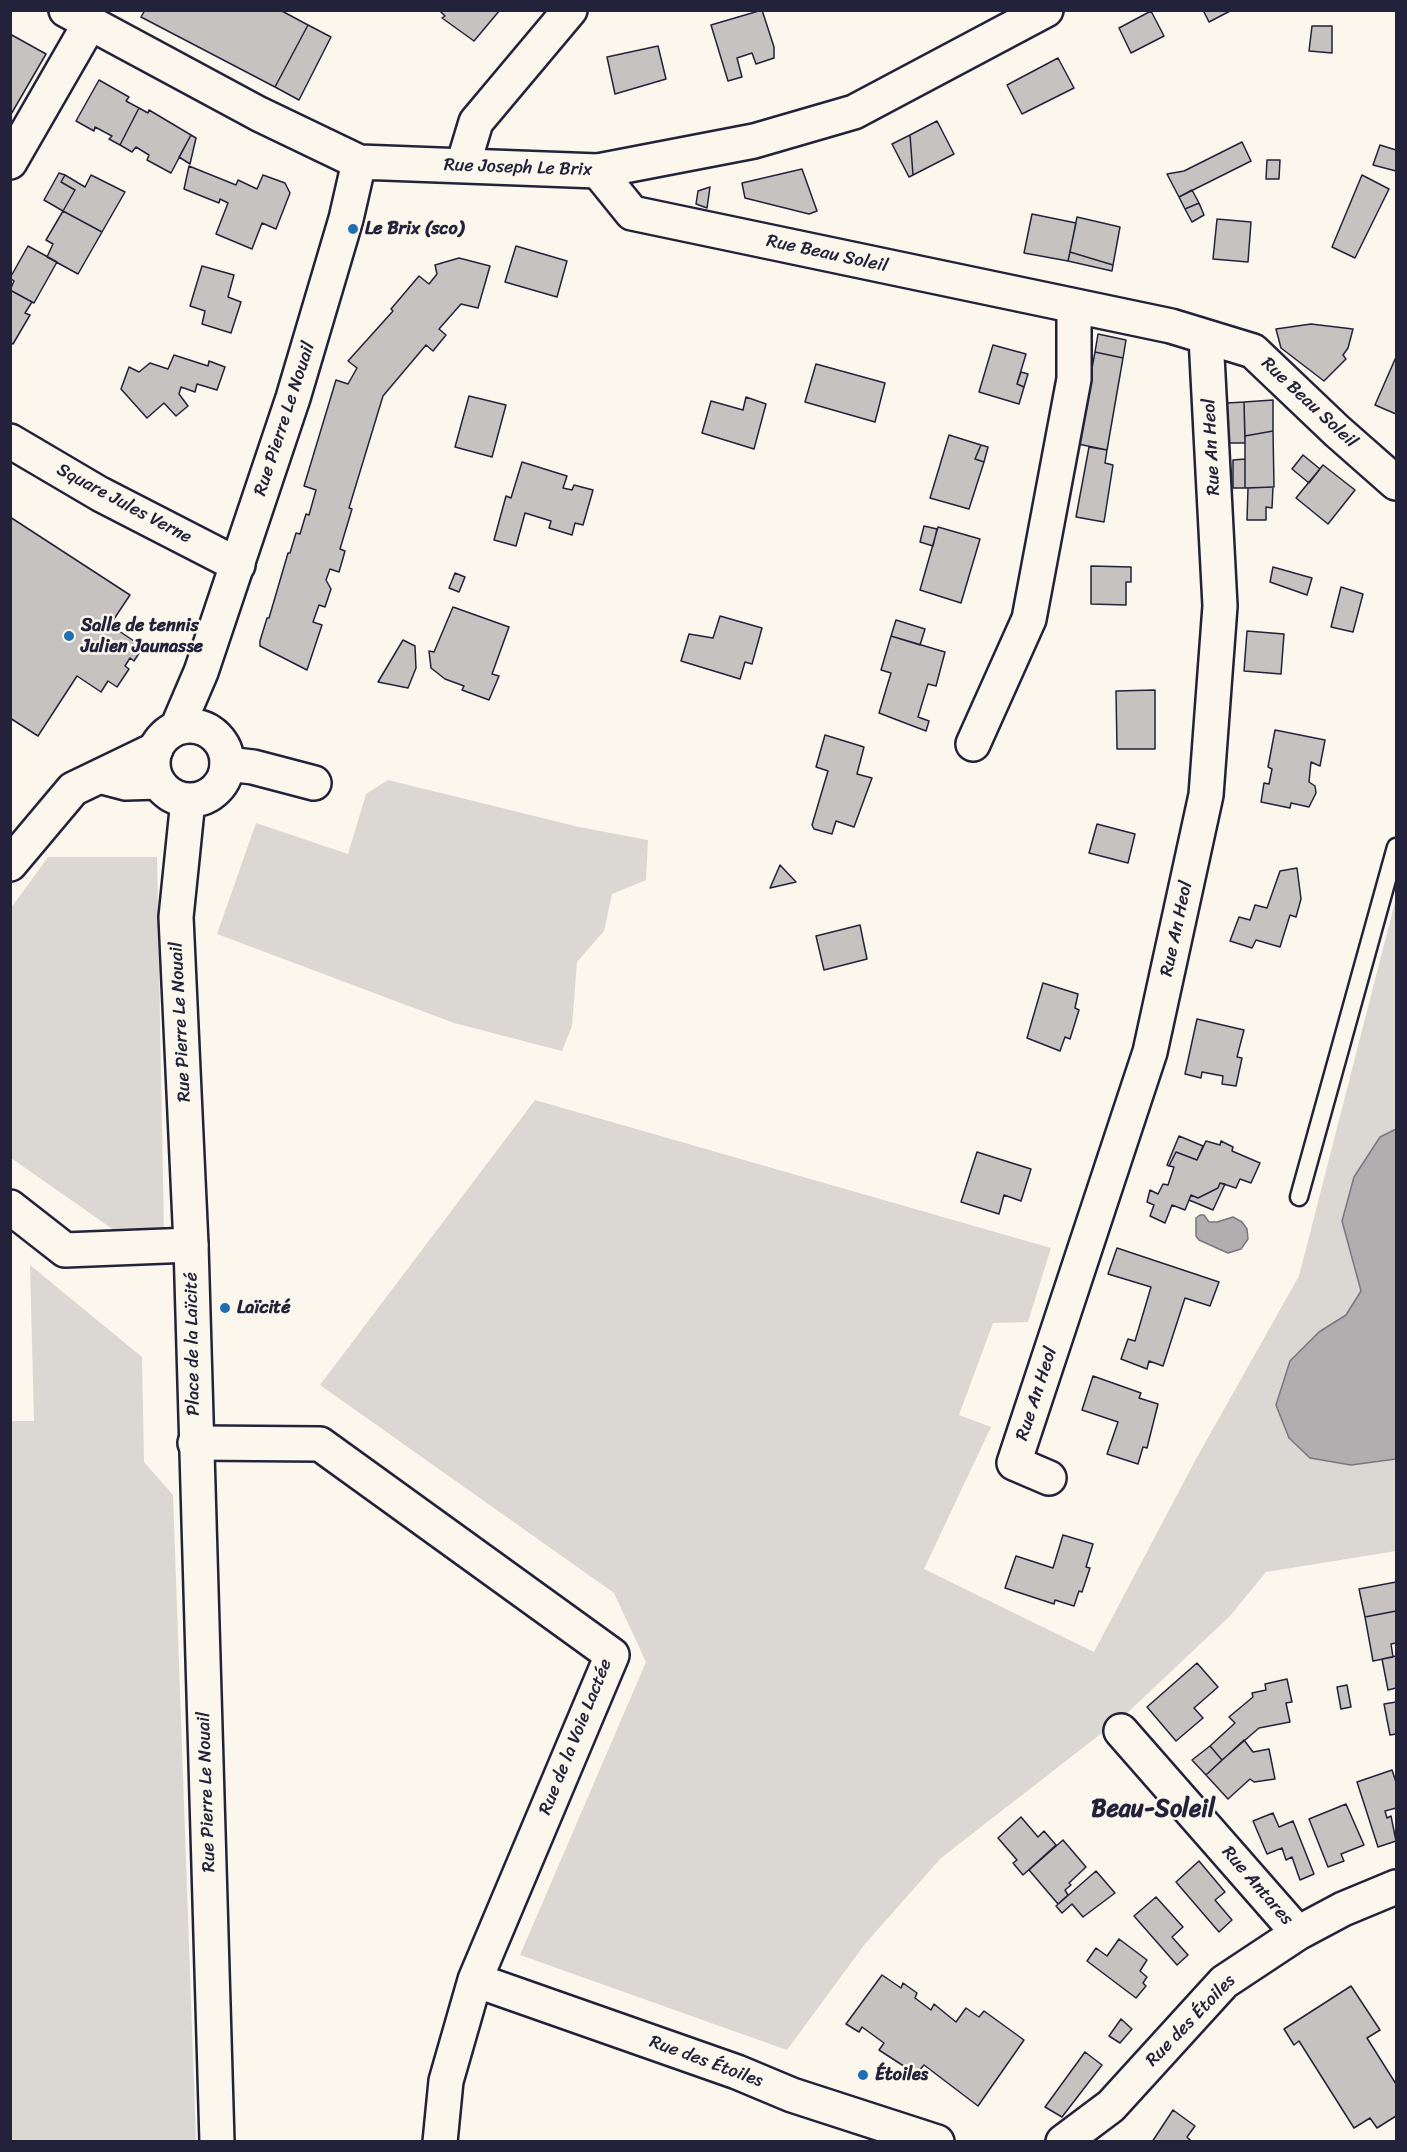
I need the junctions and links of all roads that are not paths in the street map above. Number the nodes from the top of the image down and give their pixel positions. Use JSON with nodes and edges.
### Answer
{"nodes":[{"id":1,"x":570,"y":10,"type":"edge"},
{"id":2,"x":1046,"y":10,"type":"edge"},
{"id":3,"x":78,"y":17,"type":"edge"},
{"id":4,"x":10,"y":162,"type":"edge"},
{"id":5,"x":359,"y":162,"type":"junction"},
{"id":6,"x":463,"y":165,"type":"junction"},
{"id":7,"x":598,"y":171,"type":"junction"},
{"id":8,"x":1074,"y":306,"type":"junction"},
{"id":9,"x":1206,"y":337,"type":"junction"},
{"id":10,"x":10,"y":441,"type":"edge"},
{"id":11,"x":1396,"y":483,"type":"edge"},
{"id":12,"x":238,"y":565,"type":"junction"},
{"id":13,"x":201,"y":672,"type":"junction"},
{"id":14,"x":212,"y":733,"type":"junction"},
{"id":15,"x":166,"y":739,"type":"junction"},
{"id":16,"x":973,"y":744,"type":"dead end"},
{"id":17,"x":227,"y":764,"type":"junction"},
{"id":18,"x":103,"y":777,"type":"junction"},
{"id":19,"x":158,"y":782,"type":"junction"},
{"id":20,"x":314,"y":783,"type":"dead end"},
{"id":21,"x":188,"y":800,"type":"junction"},
{"id":22,"x":1396,"y":847,"type":"edge"},
{"id":23,"x":10,"y":864,"type":"edge"},
{"id":24,"x":1299,"y":1197,"type":"dead end"},
{"id":25,"x":10,"y":1208,"type":"edge"},
{"id":26,"x":191,"y":1245,"type":"junction"},
{"id":27,"x":195,"y":1443,"type":"junction"},
{"id":28,"x":1049,"y":1478,"type":"dead end"},
{"id":29,"x":1121,"y":1731,"type":"dead end"},
{"id":30,"x":1396,"y":1887,"type":"edge"},
{"id":31,"x":1298,"y":1933,"type":"junction"},
{"id":32,"x":475,"y":1980,"type":"junction"},
{"id":33,"x":217,"y":2142,"type":"edge"},
{"id":34,"x":440,"y":2142,"type":"edge"},
{"id":35,"x":937,"y":2142,"type":"edge"},
{"id":36,"x":1063,"y":2142,"type":"edge"}],
"edges":[{"from":1,"to":6,"type":"street"},
{"from":2,"to":7,"type":"street","name":"Rue Joseph Le Brix"},
{"from":3,"to":4,"type":"street"},
{"from":3,"to":5,"type":"street","name":"Rue Joseph Le Brix"},
{"from":5,"to":6,"type":"street","name":"Rue Joseph Le Brix"},
{"from":5,"to":12,"type":"street","name":"Rue Pierre Le Nouail"},
{"from":6,"to":7,"type":"street","name":"Rue Joseph Le Brix"},
{"from":7,"to":8,"type":"street","name":"Rue Beau Soleil"},
{"from":8,"to":9,"type":"street","name":"Rue Beau Soleil"},
{"from":8,"to":16,"type":"street"},
{"from":9,"to":11,"type":"street","name":"Rue Beau Soleil"},
{"from":9,"to":28,"type":"street","name":"Rue An Heol"},
{"from":10,"to":12,"type":"street","name":"Square Jules Verne"},
{"from":12,"to":13,"type":"street","name":"Rue Pierre Le Nouail"},
{"from":13,"to":14,"type":"street","name":"Rue Pierre Le Nouail"},
{"from":13,"to":15,"type":"street","name":"Rue Pierre Le Nouail"},
{"from":14,"to":15,"type":"street"},
{"from":14,"to":17,"type":"street"},
{"from":15,"to":18,"type":"street"},
{"from":15,"to":19,"type":"street"},
{"from":17,"to":20,"type":"street"},
{"from":17,"to":21,"type":"street"},
{"from":18,"to":19,"type":"street"},
{"from":18,"to":23,"type":"street"},
{"from":19,"to":21,"type":"street"},
{"from":21,"to":26,"type":"street","name":"Rue Pierre Le Nouail"},
{"from":22,"to":24,"type":"lane"},
{"from":25,"to":26,"type":"street"},
{"from":26,"to":27,"type":"street","name":"Place de la Laïcité"},
{"from":27,"to":32,"type":"street","name":"Rue de la Voie Lactée"},
{"from":27,"to":33,"type":"street","name":"Rue Pierre Le Nouail"},
{"from":29,"to":31,"type":"street","name":"Rue Antares"},
{"from":30,"to":31,"type":"street","name":"Rue des Étoiles"},
{"from":31,"to":36,"type":"street","name":"Rue des Étoiles"},
{"from":32,"to":34,"type":"street","name":"Rue de la Voie Lactée"},
{"from":32,"to":35,"type":"street","name":"Rue des Étoiles"}]}
